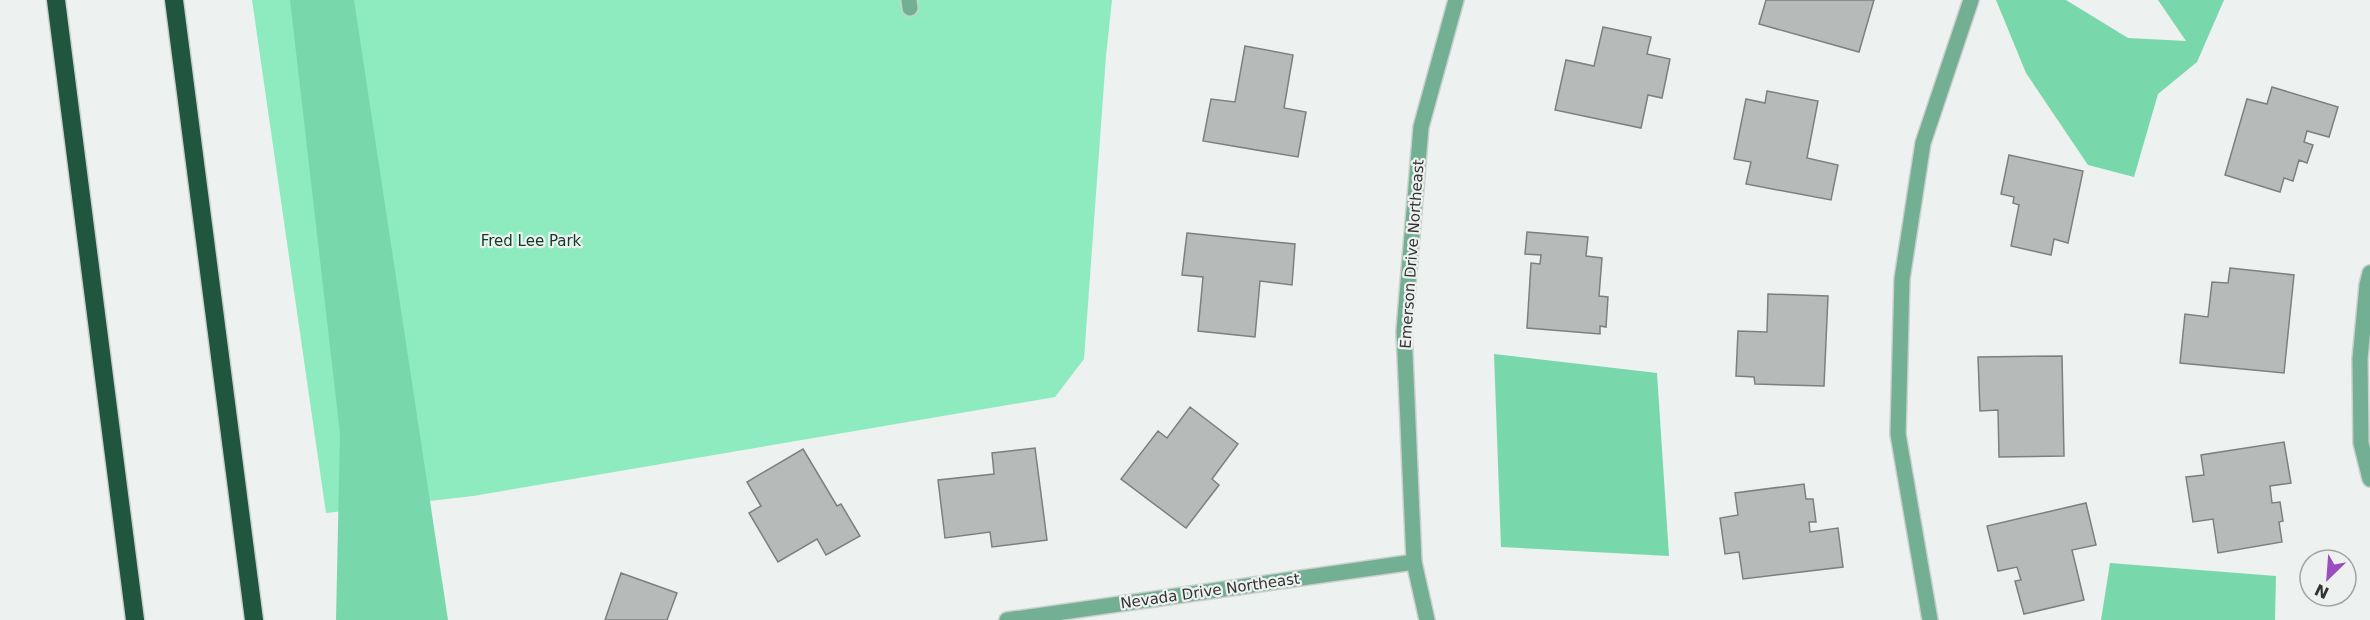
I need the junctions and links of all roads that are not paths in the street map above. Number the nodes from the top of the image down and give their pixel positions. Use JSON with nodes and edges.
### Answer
{"nodes":[{"id":1,"x":56,"y":0,"type":"edge"},
{"id":2,"x":174,"y":0,"type":"edge"},
{"id":3,"x":1456,"y":0,"type":"edge"},
{"id":4,"x":1971,"y":0,"type":"edge"},
{"id":5,"x":2370,"y":273,"type":"edge"},
{"id":6,"x":2370,"y":479,"type":"edge"},
{"id":7,"x":1414,"y":562,"type":"junction"},
{"id":8,"x":135,"y":620,"type":"edge"},
{"id":9,"x":254,"y":620,"type":"edge"},
{"id":10,"x":1007,"y":620,"type":"edge"},
{"id":11,"x":1427,"y":620,"type":"edge"},
{"id":12,"x":1930,"y":620,"type":"edge"}],
"edges":[{"from":1,"to":8,"type":"highway"},
{"from":2,"to":9,"type":"highway"},
{"from":3,"to":7,"type":"street","name":"Emerson Drive Northeast"},
{"from":4,"to":12,"type":"street"},
{"from":5,"to":6,"type":"street"},
{"from":7,"to":10,"type":"street","name":"Nevada Drive Northeast"},
{"from":7,"to":11,"type":"street","name":"Emerson Drive Northeast"}]}
